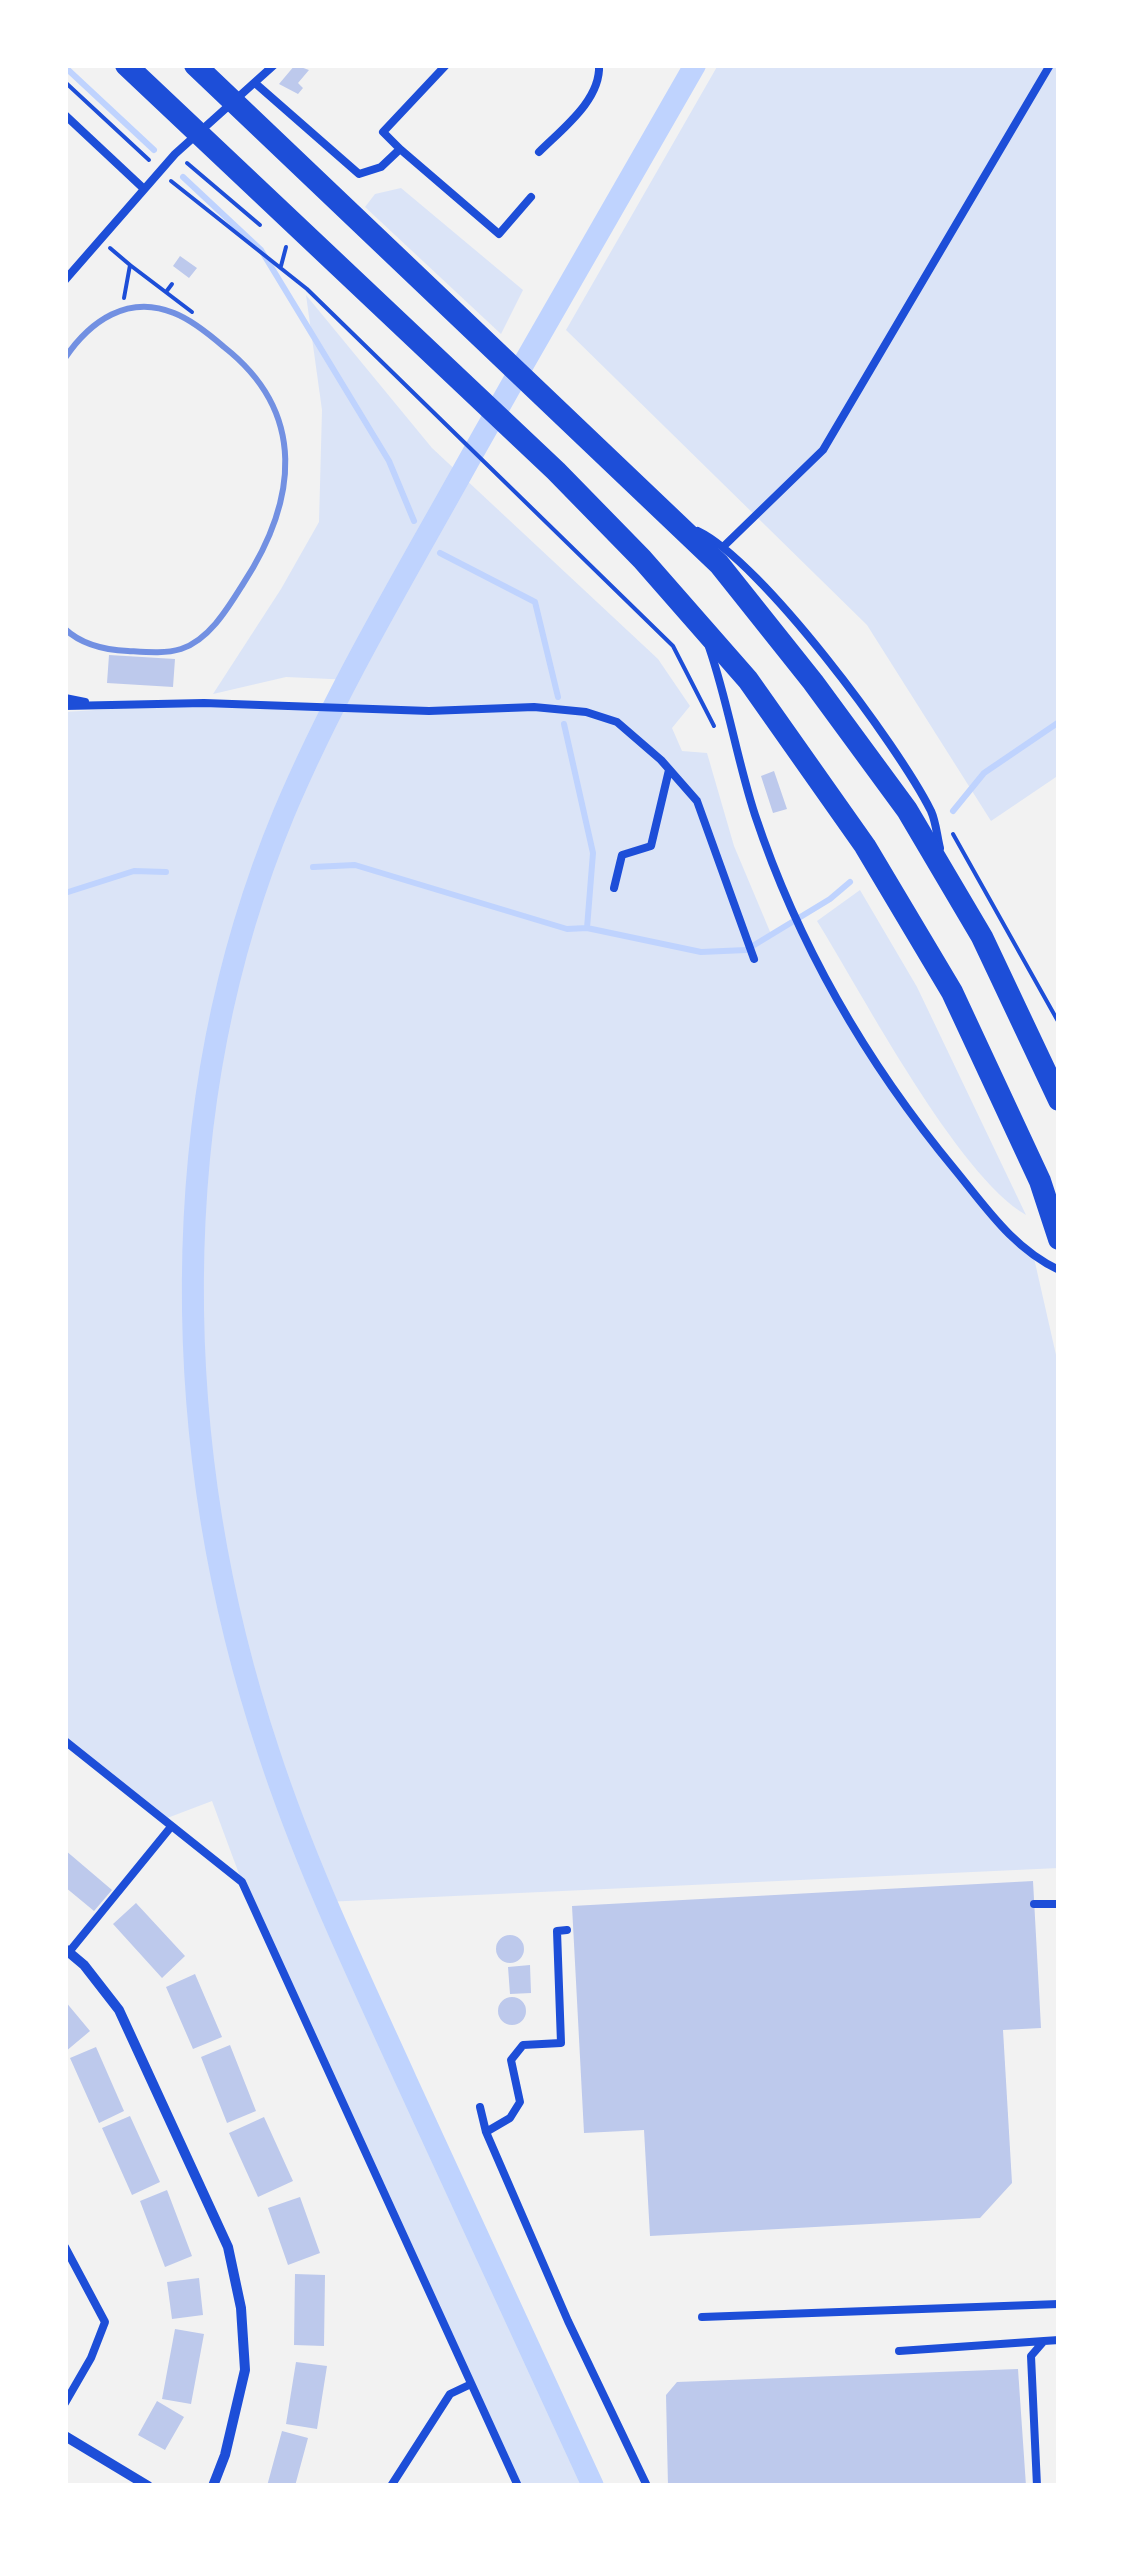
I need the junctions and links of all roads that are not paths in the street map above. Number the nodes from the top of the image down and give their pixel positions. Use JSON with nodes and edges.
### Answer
{"nodes":[{"id":1,"x":126,"y":65,"type":"edge"},
{"id":2,"x":195,"y":65,"type":"edge"},
{"id":3,"x":274,"y":65,"type":"edge"},
{"id":4,"x":446,"y":65,"type":"edge"},
{"id":5,"x":599,"y":65,"type":"edge"},
{"id":6,"x":1050,"y":65,"type":"edge"},
{"id":7,"x":255,"y":82,"type":"junction"},
{"id":8,"x":65,"y":116,"type":"edge"},
{"id":9,"x":400,"y":149,"type":"junction"},
{"id":10,"x":539,"y":152,"type":"dead end"},
{"id":11,"x":143,"y":188,"type":"junction"},
{"id":12,"x":531,"y":198,"type":"dead end"},
{"id":13,"x":65,"y":280,"type":"edge"},
{"id":14,"x":671,"y":518,"type":"junction"},
{"id":15,"x":724,"y":546,"type":"junction"},
{"id":16,"x":700,"y":624,"type":"junction"},
{"id":17,"x":65,"y":698,"type":"edge"},
{"id":18,"x":65,"y":706,"type":"edge"},
{"id":19,"x":102,"y":706,"type":"junction"},
{"id":20,"x":669,"y":770,"type":"junction"},
{"id":21,"x":946,"y":874,"type":"junction"},
{"id":22,"x":614,"y":888,"type":"dead end"},
{"id":23,"x":754,"y":959,"type":"dead end"},
{"id":24,"x":1059,"y":1100,"type":"edge"},
{"id":25,"x":1059,"y":1239,"type":"edge"},
{"id":26,"x":1059,"y":1270,"type":"edge"},
{"id":27,"x":65,"y":1741,"type":"edge"},
{"id":28,"x":170,"y":1828,"type":"junction"},
{"id":29,"x":1034,"y":1904,"type":"dead end"},
{"id":30,"x":1059,"y":1904,"type":"edge"},
{"id":31,"x":567,"y":1930,"type":"dead end"},
{"id":32,"x":67,"y":1951,"type":"edge"},
{"id":33,"x":480,"y":2106,"type":"dead end"},
{"id":34,"x":486,"y":2132,"type":"junction"},
{"id":35,"x":65,"y":2247,"type":"edge"},
{"id":36,"x":1059,"y":2304,"type":"edge"},
{"id":37,"x":702,"y":2317,"type":"dead end"},
{"id":38,"x":1059,"y":2340,"type":"edge"},
{"id":39,"x":1044,"y":2342,"type":"junction"},
{"id":40,"x":900,"y":2350,"type":"dead end"},
{"id":41,"x":469,"y":2385,"type":"junction"},
{"id":42,"x":65,"y":2402,"type":"edge"},
{"id":43,"x":65,"y":2436,"type":"edge"},
{"id":44,"x":148,"y":2486,"type":"edge"},
{"id":45,"x":212,"y":2486,"type":"edge"},
{"id":46,"x":392,"y":2486,"type":"edge"},
{"id":47,"x":518,"y":2486,"type":"edge"},
{"id":48,"x":646,"y":2486,"type":"edge"},
{"id":49,"x":1038,"y":2486,"type":"edge"}],
"edges":[{"from":1,"to":16,"type":"highway"},
{"from":2,"to":14,"type":"highway"},
{"from":3,"to":7,"type":"lane"},
{"from":4,"to":9,"type":"lane"},
{"from":5,"to":10,"type":"lane"},
{"from":6,"to":15,"type":"lane"},
{"from":7,"to":9,"type":"lane"},
{"from":7,"to":11,"type":"lane"},
{"from":8,"to":11,"type":"lane"},
{"from":9,"to":12,"type":"lane"},
{"from":11,"to":13,"type":"lane"},
{"from":14,"to":15,"type":"lane"},
{"from":14,"to":21,"type":"highway"},
{"from":15,"to":21,"type":"lane"},
{"from":16,"to":25,"type":"highway"},
{"from":16,"to":26,"type":"lane"},
{"from":17,"to":19,"type":"lane"},
{"from":18,"to":19,"type":"lane"},
{"from":19,"to":20,"type":"lane"},
{"from":20,"to":22,"type":"lane"},
{"from":20,"to":23,"type":"lane"},
{"from":21,"to":24,"type":"highway"},
{"from":27,"to":28,"type":"lane"},
{"from":28,"to":32,"type":"lane"},
{"from":28,"to":41,"type":"lane"},
{"from":29,"to":30,"type":"lane"},
{"from":31,"to":34,"type":"lane"},
{"from":32,"to":45,"type":"street"},
{"from":33,"to":34,"type":"lane"},
{"from":34,"to":48,"type":"lane"},
{"from":35,"to":42,"type":"lane"},
{"from":36,"to":37,"type":"lane"},
{"from":38,"to":39,"type":"lane"},
{"from":39,"to":40,"type":"lane"},
{"from":39,"to":49,"type":"lane"},
{"from":41,"to":46,"type":"lane"},
{"from":41,"to":47,"type":"lane"},
{"from":43,"to":44,"type":"street"}]}
